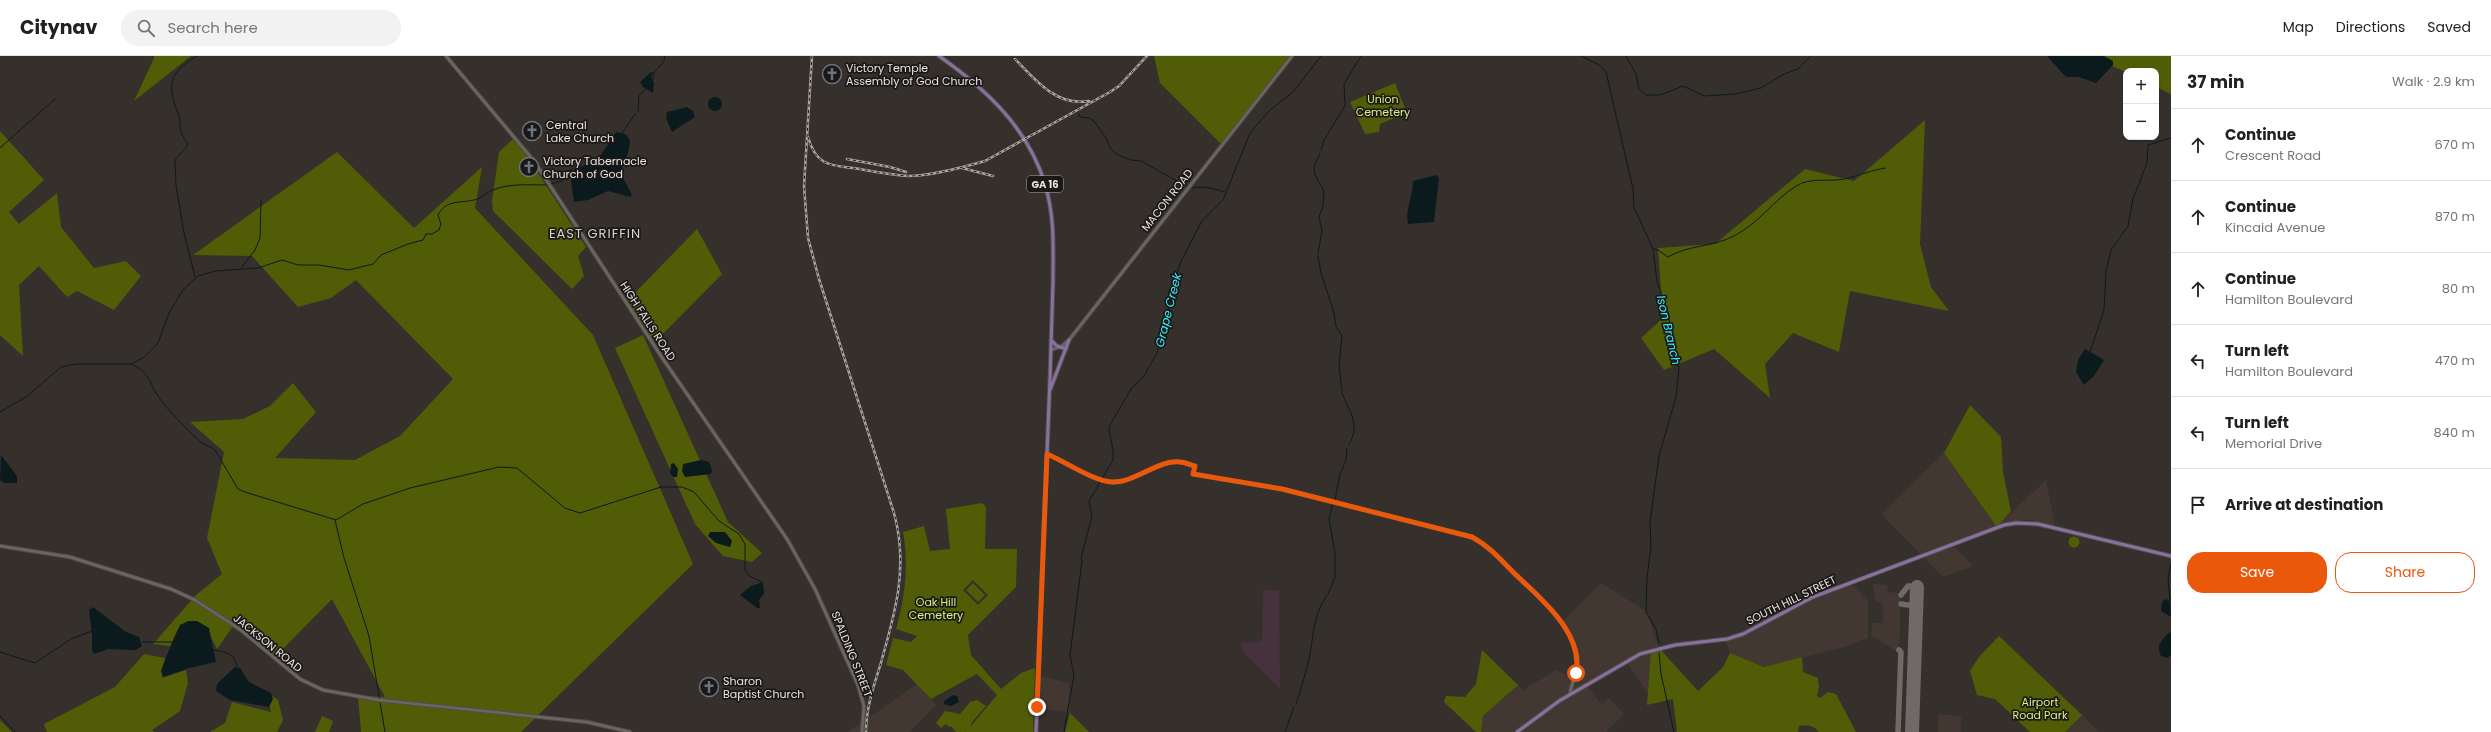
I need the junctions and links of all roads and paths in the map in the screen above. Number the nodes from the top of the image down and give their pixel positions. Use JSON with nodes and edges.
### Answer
{"nodes":[{"id":1,"x":446,"y":56,"type":"edge"},
{"id":2,"x":939,"y":56,"type":"edge"},
{"id":3,"x":1292,"y":56,"type":"edge"},
{"id":4,"x":1051,"y":340,"type":"junction"},
{"id":5,"x":1069,"y":340,"type":"junction"},
{"id":6,"x":1062,"y":346,"type":"junction"},
{"id":7,"x":1066,"y":349,"type":"junction"},
{"id":8,"x":1051,"y":350,"type":"junction"},
{"id":9,"x":1049,"y":392,"type":"junction"},
{"id":10,"x":1047,"y":454,"type":"junction"},
{"id":11,"x":0,"y":546,"type":"edge"},
{"id":12,"x":2171,"y":556,"type":"edge"},
{"id":13,"x":822,"y":604,"type":"joint"},
{"id":14,"x":1570,"y":694,"type":"junction"},
{"id":15,"x":630,"y":732,"type":"edge"},
{"id":16,"x":862,"y":732,"type":"edge"},
{"id":17,"x":1036,"y":732,"type":"edge"},
{"id":18,"x":1517,"y":732,"type":"edge"}],
"edges":[{"from":1,"to":13,"type":"street","name":"HIGH FALLS ROAD"},
{"from":2,"to":4,"type":"main road","number":"GA 16"},
{"from":3,"to":5,"type":"street","name":"MACON ROAD"},
{"from":4,"to":6,"type":"main road"},
{"from":4,"to":8,"type":"main road","number":"GA 16"},
{"from":5,"to":6,"type":"street","name":"MACON ROAD"},
{"from":5,"to":7,"type":"main road"},
{"from":6,"to":7,"type":"main road"},
{"from":6,"to":8,"type":"street","name":"MACON ROAD"},
{"from":7,"to":9,"type":"main road"},
{"from":8,"to":9,"type":"main road","number":"GA 16"},
{"from":9,"to":10,"type":"main road","number":"GA 16"},
{"from":10,"to":14,"type":"street"},
{"from":10,"to":17,"type":"main road","number":"GA 16"},
{"from":11,"to":15,"type":"street","name":"JACKSON ROAD"},
{"from":12,"to":14,"type":"main road","name":"SOUTH HILL STREET"},
{"from":13,"to":16,"type":"street","name":"SPALDING STREET"},
{"from":14,"to":18,"type":"main road","name":"SOUTH HILL STREET"}]}
